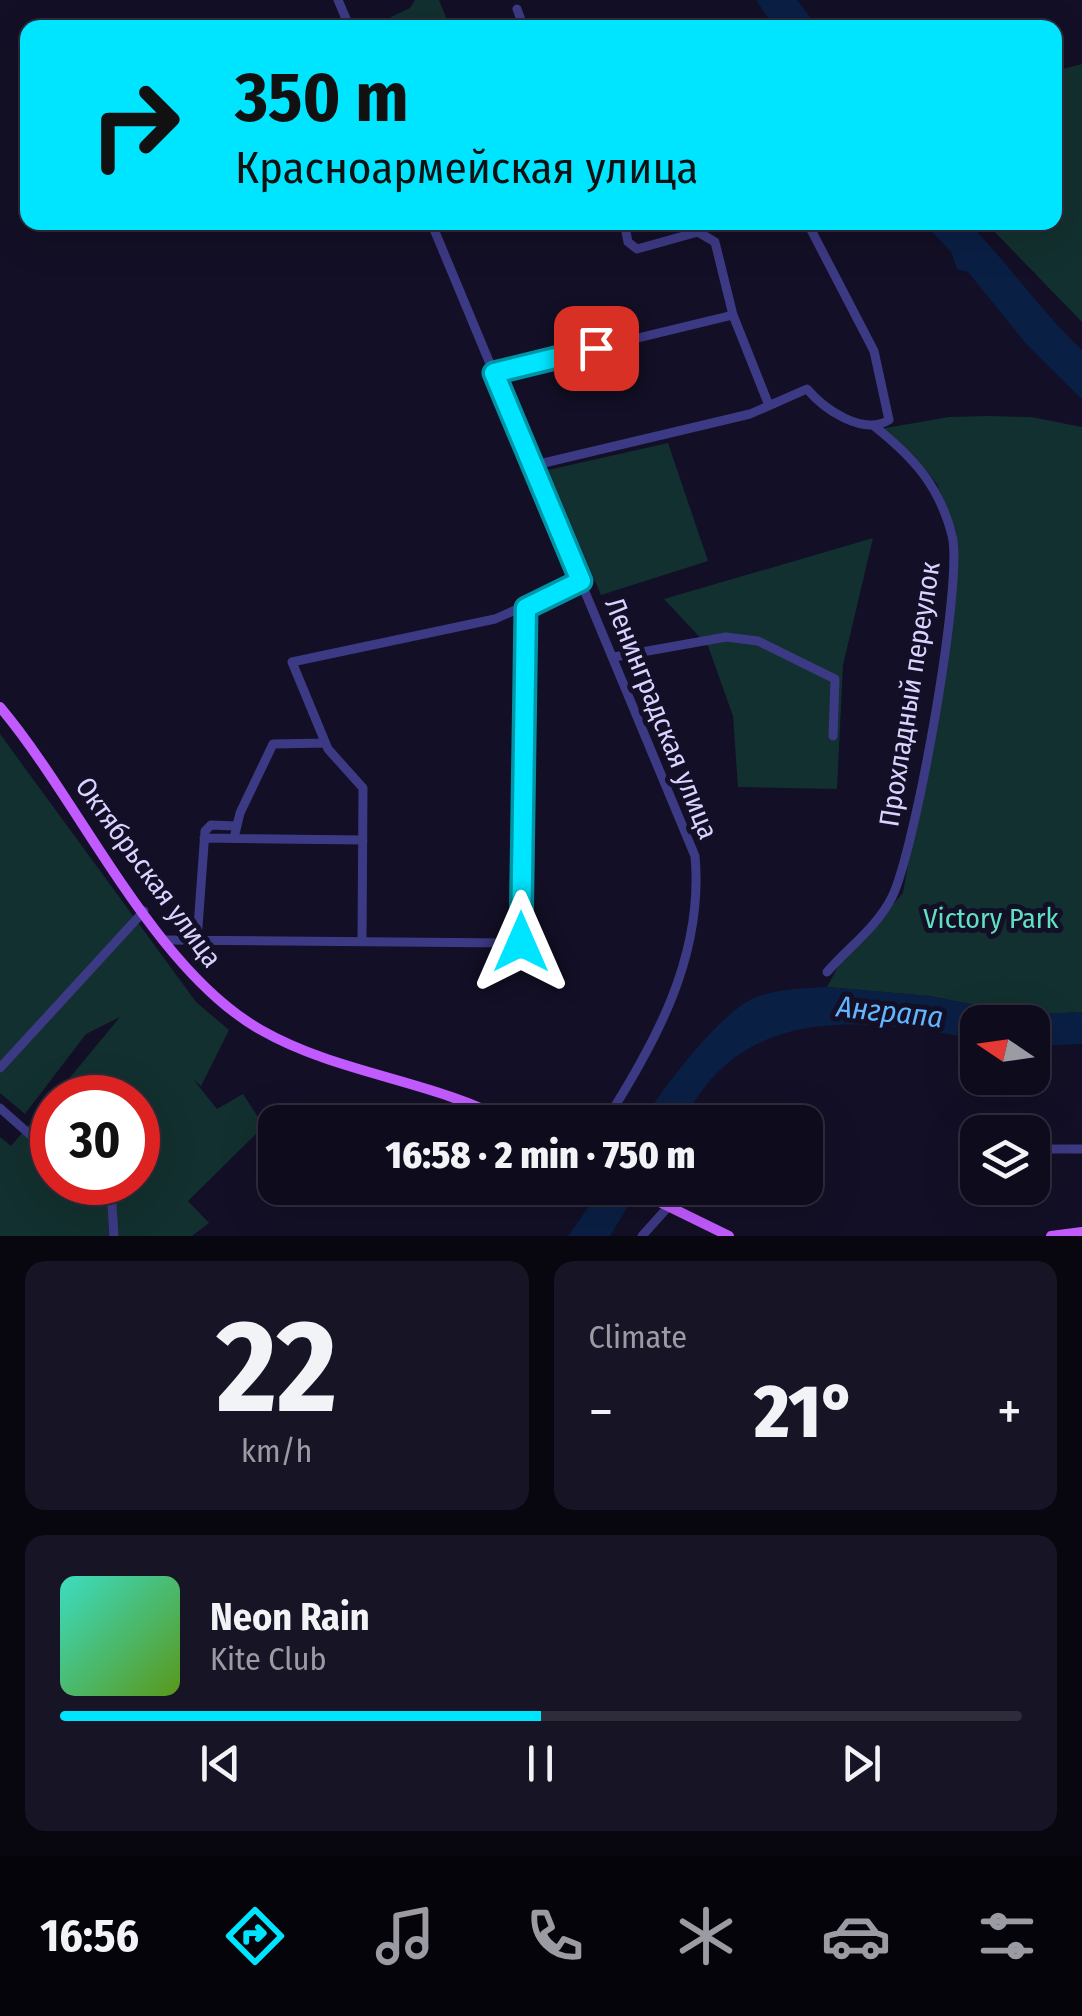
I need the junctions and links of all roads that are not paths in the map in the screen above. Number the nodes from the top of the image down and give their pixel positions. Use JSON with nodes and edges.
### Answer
{"nodes":[{"id":1,"x":518,"y":9,"type":"dead end"},
{"id":2,"x":521,"y":20,"type":"edge"},
{"id":3,"x":433,"y":230,"type":"edge"},
{"id":4,"x":626,"y":230,"type":"edge"},
{"id":5,"x":811,"y":230,"type":"edge"},
{"id":6,"x":733,"y":315,"type":"junction"},
{"id":7,"x":494,"y":373,"type":"junction"},
{"id":8,"x":768,"y":402,"type":"junction"},
{"id":9,"x":879,"y":425,"type":"junction"},
{"id":10,"x":532,"y":466,"type":"junction"},
{"id":11,"x":581,"y":581,"type":"junction"},
{"id":12,"x":526,"y":608,"type":"junction"},
{"id":13,"x":614,"y":657,"type":"junction"},
{"id":14,"x":0,"y":706,"type":"edge"},
{"id":15,"x":832,"y":736,"type":"dead end"},
{"id":16,"x":325,"y":743,"type":"junction"},
{"id":17,"x":235,"y":826,"type":"junction"},
{"id":18,"x":204,"y":838,"type":"junction"},
{"id":19,"x":234,"y":838,"type":"junction"},
{"id":20,"x":363,"y":840,"type":"junction"},
{"id":21,"x":144,"y":911,"type":"junction"},
{"id":22,"x":166,"y":940,"type":"junction"},
{"id":23,"x":197,"y":940,"type":"junction"},
{"id":24,"x":362,"y":941,"type":"junction"},
{"id":25,"x":828,"y":972,"type":"dead end"},
{"id":26,"x":0,"y":1068,"type":"edge"},
{"id":27,"x":479,"y":1105,"type":"edge"},
{"id":28,"x":616,"y":1105,"type":"edge"},
{"id":29,"x":0,"y":1108,"type":"edge"},
{"id":30,"x":30,"y":1135,"type":"edge"},
{"id":31,"x":1050,"y":1149,"type":"edge"},
{"id":32,"x":1082,"y":1150,"type":"edge"},
{"id":33,"x":112,"y":1205,"type":"edge"},
{"id":34,"x":668,"y":1206,"type":"joint"},
{"id":35,"x":1082,"y":1232,"type":"edge"},
{"id":36,"x":114,"y":1236,"type":"edge"},
{"id":37,"x":642,"y":1236,"type":"edge"},
{"id":38,"x":729,"y":1236,"type":"edge"},
{"id":39,"x":1051,"y":1236,"type":"edge"}],
"edges":[{"from":1,"to":2,"type":"street"},
{"from":3,"to":7,"type":"street","name":"Ленинградская улица"},
{"from":4,"to":6,"type":"street"},
{"from":5,"to":9,"type":"street"},
{"from":6,"to":7,"type":"street"},
{"from":6,"to":8,"type":"street"},
{"from":7,"to":10,"type":"street","name":"Ленинградская улица"},
{"from":8,"to":9,"type":"street","name":"Прохладный переулок"},
{"from":8,"to":10,"type":"street","name":"Прохладный переулок"},
{"from":9,"to":25,"type":"street","name":"Прохладный переулок"},
{"from":10,"to":11,"type":"street","name":"Ленинградская улица"},
{"from":11,"to":12,"type":"street"},
{"from":11,"to":13,"type":"street","name":"Ленинградская улица"},
{"from":12,"to":16,"type":"street"},
{"from":12,"to":24,"type":"street"},
{"from":13,"to":15,"type":"street"},
{"from":13,"to":28,"type":"street","name":"Ленинградская улица"},
{"from":14,"to":21,"type":"main road","name":"Октябрьская улица"},
{"from":16,"to":17,"type":"street"},
{"from":16,"to":20,"type":"street"},
{"from":17,"to":18,"type":"street"},
{"from":17,"to":19,"type":"street"},
{"from":18,"to":19,"type":"street"},
{"from":18,"to":23,"type":"street"},
{"from":19,"to":20,"type":"street"},
{"from":20,"to":24,"type":"street"},
{"from":21,"to":22,"type":"main road","name":"Октябрьская улица"},
{"from":21,"to":26,"type":"street"},
{"from":22,"to":23,"type":"street"},
{"from":22,"to":27,"type":"main road","name":"Октябрьская улица"},
{"from":23,"to":24,"type":"street"},
{"from":29,"to":30,"type":"street"},
{"from":31,"to":32,"type":"street"},
{"from":33,"to":36,"type":"street"},
{"from":34,"to":37,"type":"street"},
{"from":34,"to":38,"type":"main road"},
{"from":35,"to":39,"type":"main road"}]}
